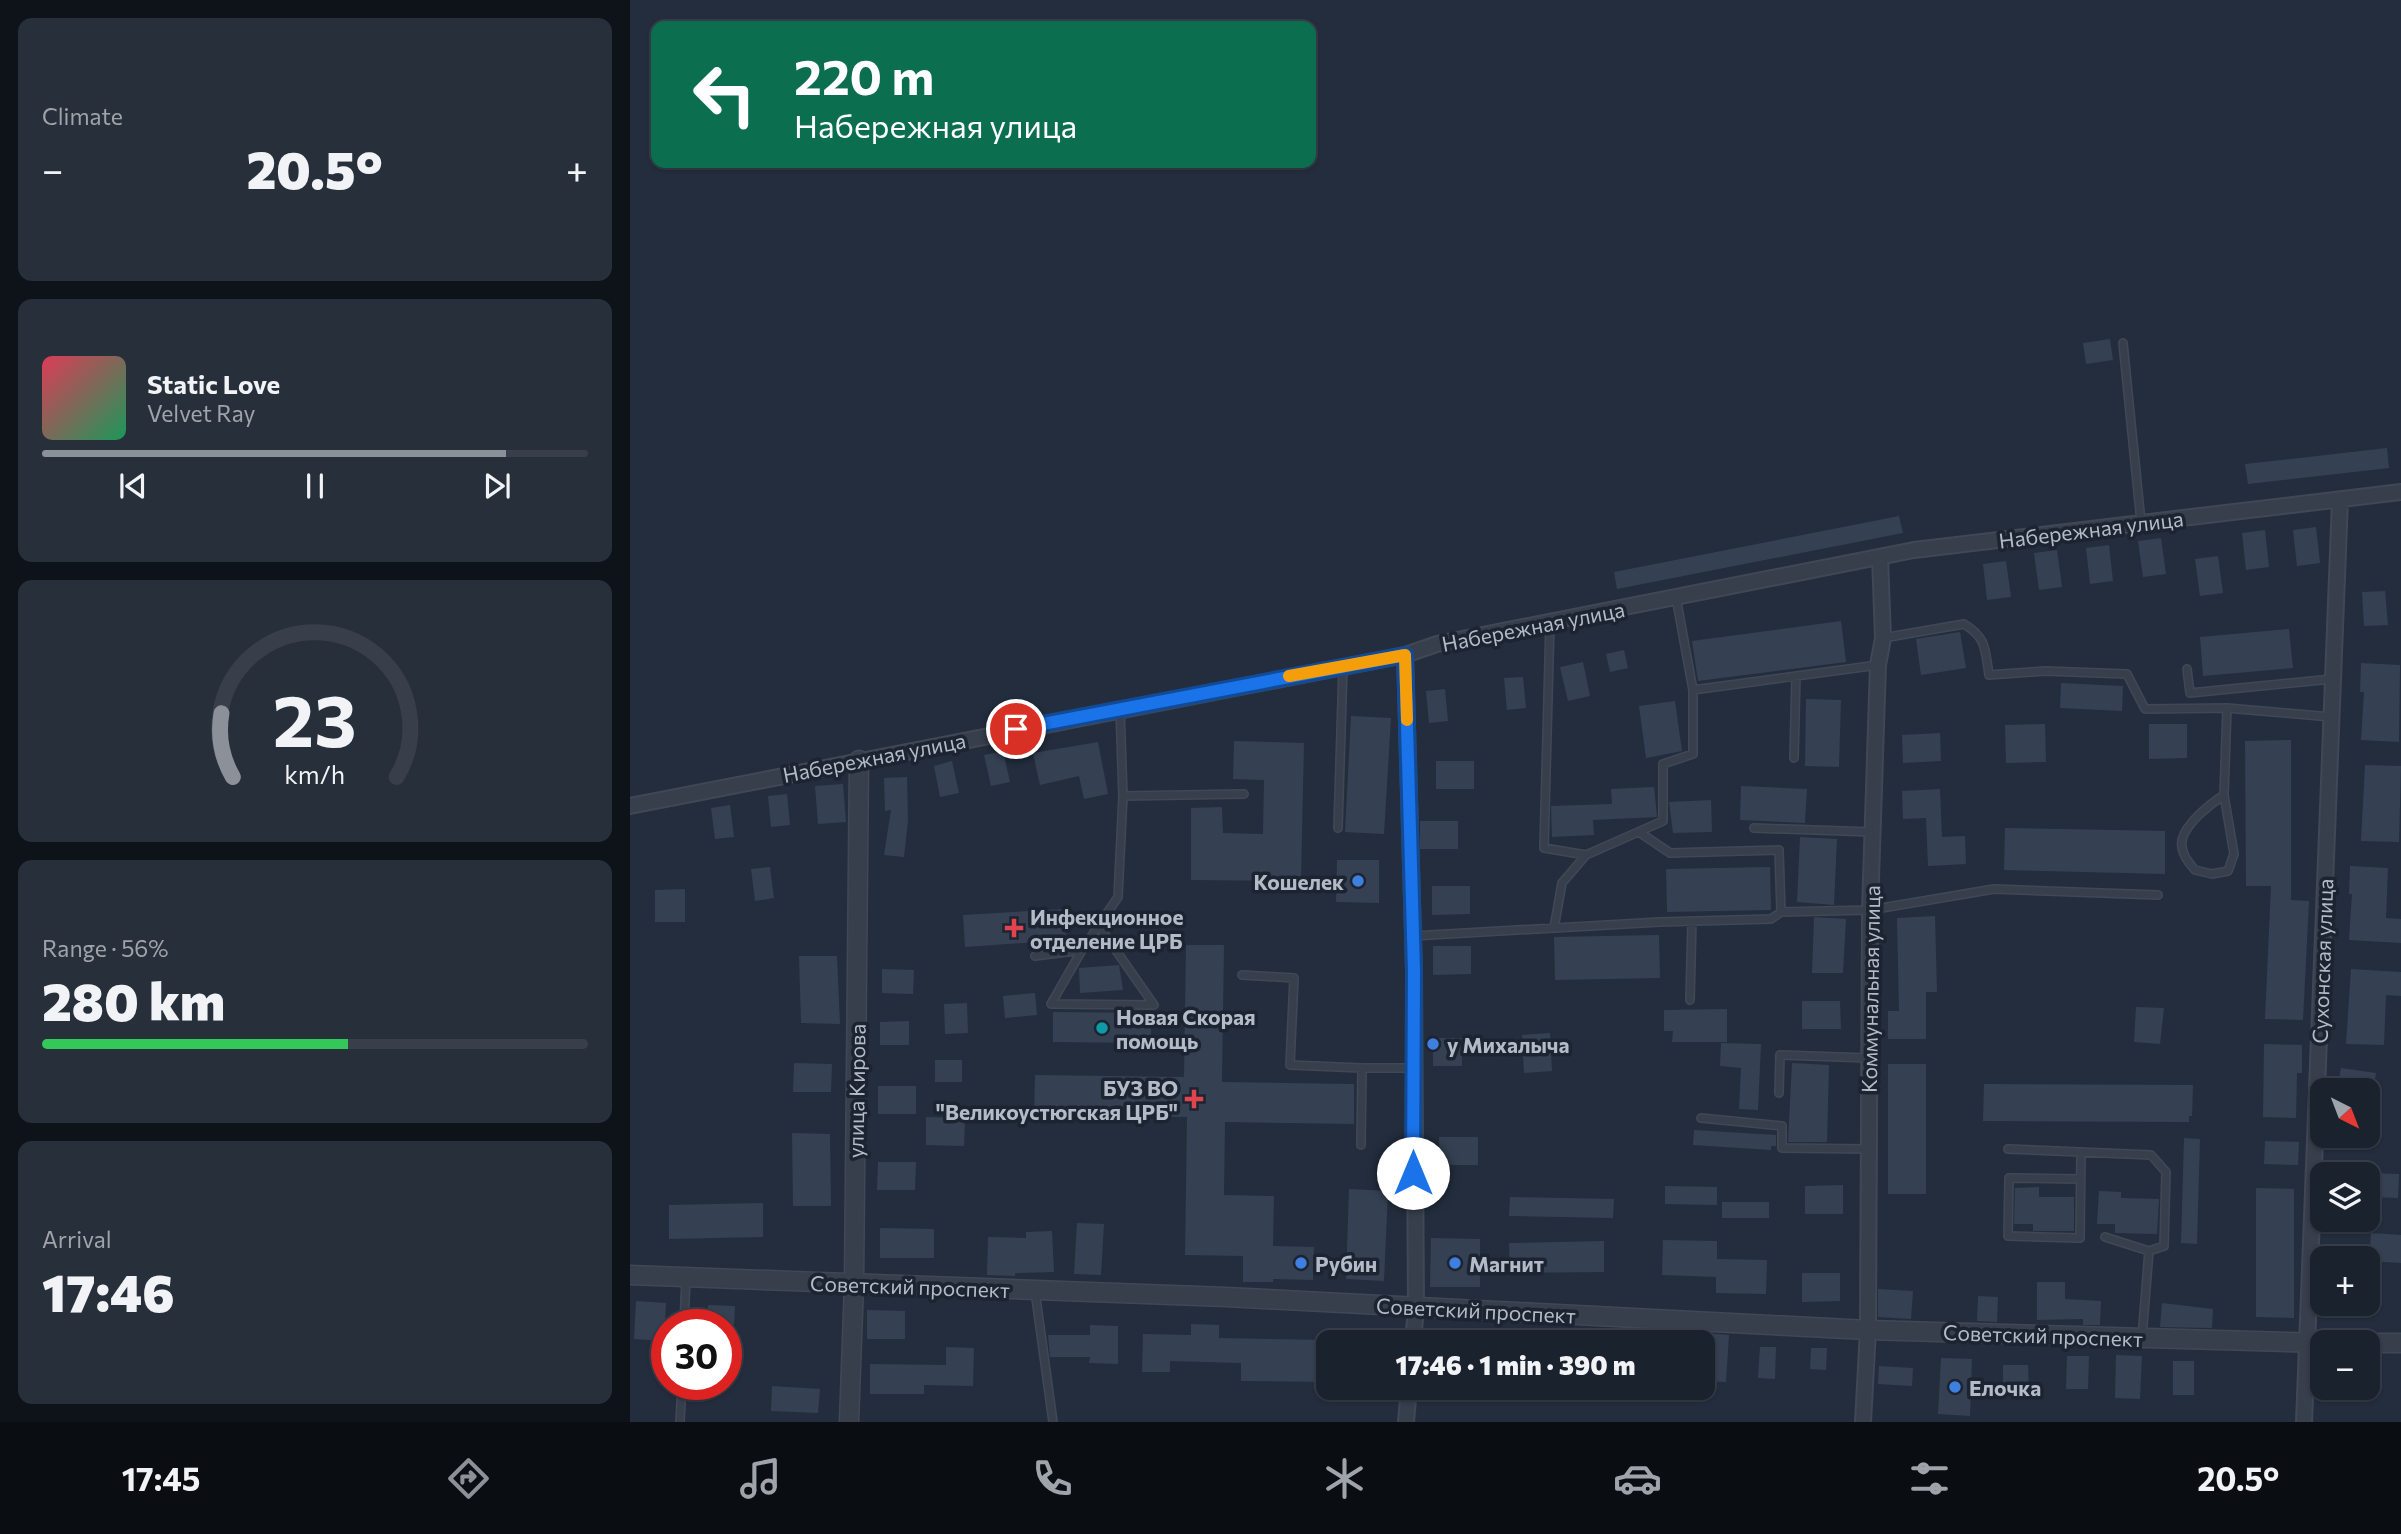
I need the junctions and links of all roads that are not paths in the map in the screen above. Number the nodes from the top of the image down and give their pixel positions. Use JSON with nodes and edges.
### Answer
{"nodes":[{"id":1,"x":2123,"y":343,"type":"dead end"},
{"id":2,"x":2401,"y":492,"type":"edge"},
{"id":3,"x":2340,"y":500,"type":"junction"},
{"id":4,"x":2141,"y":522,"type":"junction"},
{"id":5,"x":1880,"y":556,"type":"junction"},
{"id":6,"x":1676,"y":597,"type":"junction"},
{"id":7,"x":1550,"y":623,"type":"junction"},
{"id":8,"x":1883,"y":638,"type":"junction"},
{"id":9,"x":1405,"y":655,"type":"junction"},
{"id":10,"x":1878,"y":664,"type":"junction"},
{"id":11,"x":1343,"y":666,"type":"junction"},
{"id":12,"x":2188,"y":669,"type":"dead end"},
{"id":13,"x":1796,"y":676,"type":"junction"},
{"id":14,"x":2332,"y":679,"type":"junction"},
{"id":15,"x":1693,"y":690,"type":"junction"},
{"id":16,"x":1120,"y":708,"type":"junction"},
{"id":17,"x":2227,"y":708,"type":"junction"},
{"id":18,"x":2331,"y":717,"type":"junction"},
{"id":19,"x":1794,"y":758,"type":"dead end"},
{"id":20,"x":859,"y":760,"type":"junction"},
{"id":21,"x":1244,"y":794,"type":"dead end"},
{"id":22,"x":2224,"y":795,"type":"junction"},
{"id":23,"x":1123,"y":796,"type":"junction"},
{"id":24,"x":630,"y":806,"type":"edge"},
{"id":25,"x":1338,"y":828,"type":"dead end"},
{"id":26,"x":1754,"y":828,"type":"dead end"},
{"id":27,"x":1639,"y":832,"type":"junction"},
{"id":28,"x":1873,"y":832,"type":"junction"},
{"id":29,"x":1586,"y":855,"type":"junction"},
{"id":30,"x":2158,"y":895,"type":"dead end"},
{"id":31,"x":1870,"y":910,"type":"junction"},
{"id":32,"x":1781,"y":912,"type":"junction"},
{"id":33,"x":1692,"y":921,"type":"junction"},
{"id":34,"x":1098,"y":926,"type":"junction"},
{"id":35,"x":1554,"y":928,"type":"junction"},
{"id":36,"x":1413,"y":936,"type":"junction"},
{"id":37,"x":1082,"y":950,"type":"junction"},
{"id":38,"x":1035,"y":956,"type":"dead end"},
{"id":39,"x":1242,"y":975,"type":"dead end"},
{"id":40,"x":1690,"y":1000,"type":"dead end"},
{"id":41,"x":1870,"y":1058,"type":"junction"},
{"id":42,"x":1362,"y":1068,"type":"junction"},
{"id":43,"x":1414,"y":1068,"type":"junction"},
{"id":44,"x":1779,"y":1093,"type":"dead end"},
{"id":45,"x":1701,"y":1118,"type":"dead end"},
{"id":46,"x":1361,"y":1146,"type":"dead end"},
{"id":47,"x":1869,"y":1149,"type":"junction"},
{"id":48,"x":2008,"y":1149,"type":"dead end"},
{"id":49,"x":2081,"y":1152,"type":"junction"},
{"id":50,"x":2080,"y":1179,"type":"junction"},
{"id":51,"x":2105,"y":1237,"type":"dead end"},
{"id":52,"x":2149,"y":1251,"type":"junction"},
{"id":53,"x":630,"y":1275,"type":"edge"},
{"id":54,"x":686,"y":1277,"type":"junction"},
{"id":55,"x":854,"y":1284,"type":"junction"},
{"id":56,"x":1035,"y":1290,"type":"junction"},
{"id":57,"x":1416,"y":1308,"type":"junction"},
{"id":58,"x":685,"y":1309,"type":"edge"},
{"id":59,"x":1414,"y":1330,"type":"edge"},
{"id":60,"x":1868,"y":1330,"type":"junction"},
{"id":61,"x":2315,"y":1330,"type":"edge"},
{"id":62,"x":2142,"y":1338,"type":"junction"},
{"id":63,"x":2310,"y":1343,"type":"edge"},
{"id":64,"x":2380,"y":1343,"type":"edge"},
{"id":65,"x":2401,"y":1343,"type":"edge"},
{"id":66,"x":2310,"y":1379,"type":"edge"},
{"id":67,"x":681,"y":1400,"type":"edge"},
{"id":68,"x":1408,"y":1400,"type":"edge"},
{"id":69,"x":680,"y":1422,"type":"edge"},
{"id":70,"x":849,"y":1422,"type":"edge"},
{"id":71,"x":1053,"y":1422,"type":"edge"},
{"id":72,"x":1406,"y":1422,"type":"edge"},
{"id":73,"x":1863,"y":1422,"type":"edge"},
{"id":74,"x":2304,"y":1422,"type":"edge"}],
"edges":[{"from":1,"to":4,"type":"lane"},
{"from":2,"to":3,"type":"street","name":"Набережная улица"},
{"from":3,"to":4,"type":"street","name":"Набережная улица"},
{"from":3,"to":14,"type":"street","name":"Сухонская улица"},
{"from":4,"to":5,"type":"street","name":"Набережная улица"},
{"from":5,"to":6,"type":"street","name":"Набережная улица"},
{"from":5,"to":8,"type":"street","name":"Коммунальная улица"},
{"from":6,"to":7,"type":"street","name":"Набережная улица"},
{"from":6,"to":15,"type":"lane"},
{"from":7,"to":9,"type":"street","name":"Набережная улица"},
{"from":7,"to":29,"type":"lane"},
{"from":8,"to":10,"type":"street","name":"Коммунальная улица"},
{"from":8,"to":17,"type":"lane"},
{"from":9,"to":11,"type":"street","name":"Набережная улица"},
{"from":9,"to":36,"type":"street"},
{"from":10,"to":13,"type":"lane"},
{"from":10,"to":28,"type":"street","name":"Коммунальная улица"},
{"from":11,"to":16,"type":"street","name":"Набережная улица"},
{"from":11,"to":25,"type":"lane"},
{"from":12,"to":14,"type":"lane"},
{"from":13,"to":15,"type":"lane"},
{"from":13,"to":19,"type":"lane"},
{"from":14,"to":18,"type":"street","name":"Сухонская улица"},
{"from":15,"to":27,"type":"lane"},
{"from":16,"to":20,"type":"street","name":"Набережная улица"},
{"from":16,"to":23,"type":"lane"},
{"from":17,"to":18,"type":"lane"},
{"from":17,"to":22,"type":"lane"},
{"from":18,"to":61,"type":"street","name":"Сухонская улица"},
{"from":20,"to":24,"type":"street","name":"Набережная улица"},
{"from":20,"to":55,"type":"street","name":"улица Кирова"},
{"from":21,"to":23,"type":"lane"},
{"from":22,"to":22,"type":"lane"},
{"from":23,"to":34,"type":"lane"},
{"from":26,"to":28,"type":"lane"},
{"from":27,"to":29,"type":"lane"},
{"from":27,"to":32,"type":"lane"},
{"from":28,"to":31,"type":"street","name":"Коммунальная улица"},
{"from":29,"to":35,"type":"lane"},
{"from":30,"to":31,"type":"lane"},
{"from":31,"to":32,"type":"lane"},
{"from":31,"to":41,"type":"street","name":"Коммунальная улица"},
{"from":32,"to":33,"type":"lane"},
{"from":33,"to":35,"type":"lane"},
{"from":33,"to":40,"type":"lane"},
{"from":34,"to":37,"type":"lane"},
{"from":34,"to":37,"type":"lane"},
{"from":35,"to":36,"type":"lane"},
{"from":36,"to":43,"type":"street"},
{"from":37,"to":38,"type":"lane"},
{"from":39,"to":42,"type":"lane"},
{"from":41,"to":44,"type":"lane"},
{"from":41,"to":47,"type":"street","name":"Коммунальная улица"},
{"from":42,"to":43,"type":"lane"},
{"from":42,"to":46,"type":"lane"},
{"from":43,"to":57,"type":"street"},
{"from":45,"to":47,"type":"lane"},
{"from":47,"to":60,"type":"street","name":"Коммунальная улица"},
{"from":48,"to":49,"type":"lane"},
{"from":49,"to":50,"type":"lane"},
{"from":49,"to":52,"type":"lane"},
{"from":50,"to":50,"type":"lane"},
{"from":51,"to":52,"type":"lane"},
{"from":52,"to":62,"type":"lane"},
{"from":53,"to":54,"type":"street","name":"Советский проспект"},
{"from":54,"to":55,"type":"street","name":"Советский проспект"},
{"from":54,"to":58,"type":"lane"},
{"from":55,"to":56,"type":"street","name":"Советский проспект"},
{"from":55,"to":70,"type":"street","name":"улица Кирова"},
{"from":56,"to":57,"type":"street","name":"Советский проспект"},
{"from":56,"to":71,"type":"lane"},
{"from":57,"to":59,"type":"street"},
{"from":57,"to":60,"type":"street","name":"Советский проспект"},
{"from":60,"to":62,"type":"street","name":"Советский проспект"},
{"from":60,"to":73,"type":"street","name":"Коммунальная улица"},
{"from":62,"to":63,"type":"street","name":"Советский проспект"},
{"from":64,"to":65,"type":"street"},
{"from":66,"to":74,"type":"street","name":"Сухонская улица"},
{"from":67,"to":69,"type":"lane"},
{"from":68,"to":72,"type":"street"}]}
